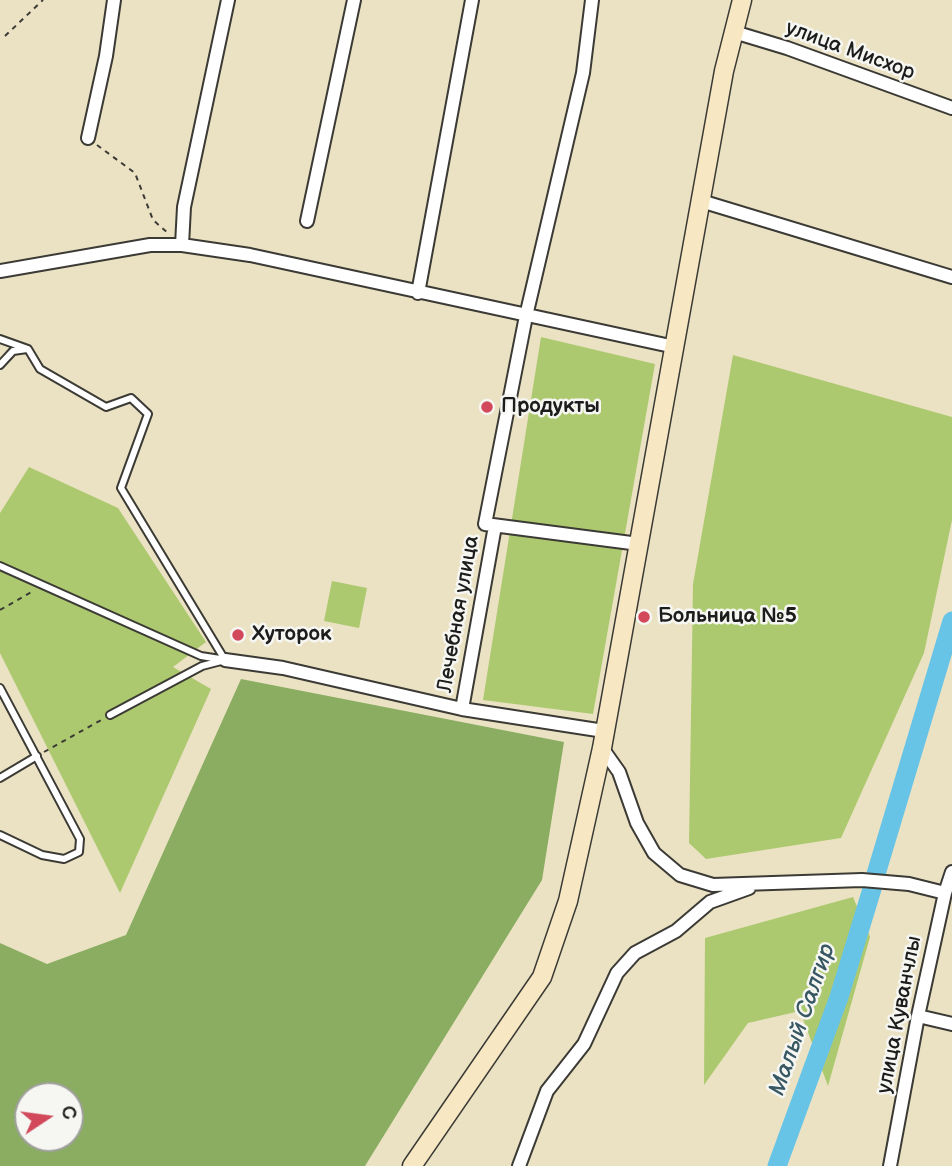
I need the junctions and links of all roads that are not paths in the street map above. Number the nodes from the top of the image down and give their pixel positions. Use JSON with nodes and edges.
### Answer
{"nodes":[{"id":1,"x":114,"y":0,"type":"edge"},
{"id":2,"x":228,"y":0,"type":"edge"},
{"id":3,"x":354,"y":0,"type":"edge"},
{"id":4,"x":472,"y":0,"type":"edge"},
{"id":5,"x":592,"y":0,"type":"edge"},
{"id":6,"x":742,"y":0,"type":"edge"},
{"id":7,"x":734,"y":32,"type":"junction"},
{"id":8,"x":952,"y":108,"type":"edge"},
{"id":9,"x":88,"y":138,"type":"road end"},
{"id":10,"x":701,"y":201,"type":"junction"},
{"id":11,"x":307,"y":221,"type":"dead end"},
{"id":12,"x":182,"y":245,"type":"junction"},
{"id":13,"x":0,"y":271,"type":"edge"},
{"id":14,"x":952,"y":277,"type":"edge"},
{"id":15,"x":418,"y":293,"type":"junction"},
{"id":16,"x":526,"y":316,"type":"junction"},
{"id":17,"x":0,"y":339,"type":"edge"},
{"id":18,"x":675,"y":347,"type":"junction"},
{"id":19,"x":28,"y":349,"type":"junction"},
{"id":20,"x":0,"y":365,"type":"edge"},
{"id":21,"x":490,"y":525,"type":"junction"},
{"id":22,"x":639,"y":544,"type":"junction"},
{"id":23,"x":0,"y":566,"type":"edge"},
{"id":24,"x":225,"y":660,"type":"junction"},
{"id":25,"x":0,"y":688,"type":"edge"},
{"id":26,"x":462,"y":709,"type":"junction"},
{"id":27,"x":110,"y":715,"type":"road end"},
{"id":28,"x":603,"y":740,"type":"junction"},
{"id":29,"x":37,"y":756,"type":"junction"},
{"id":30,"x":0,"y":778,"type":"edge"},
{"id":31,"x":0,"y":835,"type":"edge"},
{"id":32,"x":952,"y":872,"type":"edge"},
{"id":33,"x":757,"y":884,"type":"junction"},
{"id":34,"x":944,"y":893,"type":"junction"},
{"id":35,"x":918,"y":1016,"type":"junction"},
{"id":36,"x":952,"y":1024,"type":"edge"},
{"id":37,"x":412,"y":1166,"type":"edge"},
{"id":38,"x":519,"y":1166,"type":"edge"},
{"id":39,"x":890,"y":1166,"type":"edge"}],
"edges":[{"from":1,"to":9,"type":"street"},
{"from":2,"to":12,"type":"street"},
{"from":3,"to":11,"type":"street"},
{"from":4,"to":15,"type":"street"},
{"from":5,"to":16,"type":"street","name":"Лечебная улица"},
{"from":6,"to":7,"type":"main road"},
{"from":7,"to":8,"type":"street","name":"улица Мисхор"},
{"from":7,"to":10,"type":"main road"},
{"from":10,"to":14,"type":"street"},
{"from":10,"to":18,"type":"main road"},
{"from":12,"to":13,"type":"street"},
{"from":12,"to":15,"type":"street"},
{"from":15,"to":16,"type":"street"},
{"from":16,"to":18,"type":"street"},
{"from":16,"to":21,"type":"street","name":"Лечебная улица"},
{"from":17,"to":19,"type":"lane"},
{"from":18,"to":22,"type":"main road"},
{"from":19,"to":20,"type":"lane"},
{"from":19,"to":24,"type":"lane"},
{"from":21,"to":22,"type":"street"},
{"from":21,"to":26,"type":"street","name":"Лечебная улица"},
{"from":22,"to":28,"type":"main road"},
{"from":23,"to":24,"type":"lane"},
{"from":24,"to":26,"type":"street","name":"Лечебная улица"},
{"from":24,"to":27,"type":"lane"},
{"from":25,"to":29,"type":"lane"},
{"from":26,"to":28,"type":"street","name":"Лечебная улица"},
{"from":28,"to":33,"type":"street"},
{"from":28,"to":37,"type":"main road"},
{"from":29,"to":30,"type":"lane"},
{"from":29,"to":31,"type":"lane"},
{"from":32,"to":34,"type":"street","name":"улица Куванчлы"},
{"from":33,"to":34,"type":"street"},
{"from":33,"to":38,"type":"street"},
{"from":34,"to":35,"type":"street","name":"улица Куванчлы"},
{"from":35,"to":36,"type":"street"},
{"from":35,"to":39,"type":"street","name":"улица Куванчлы"}]}
